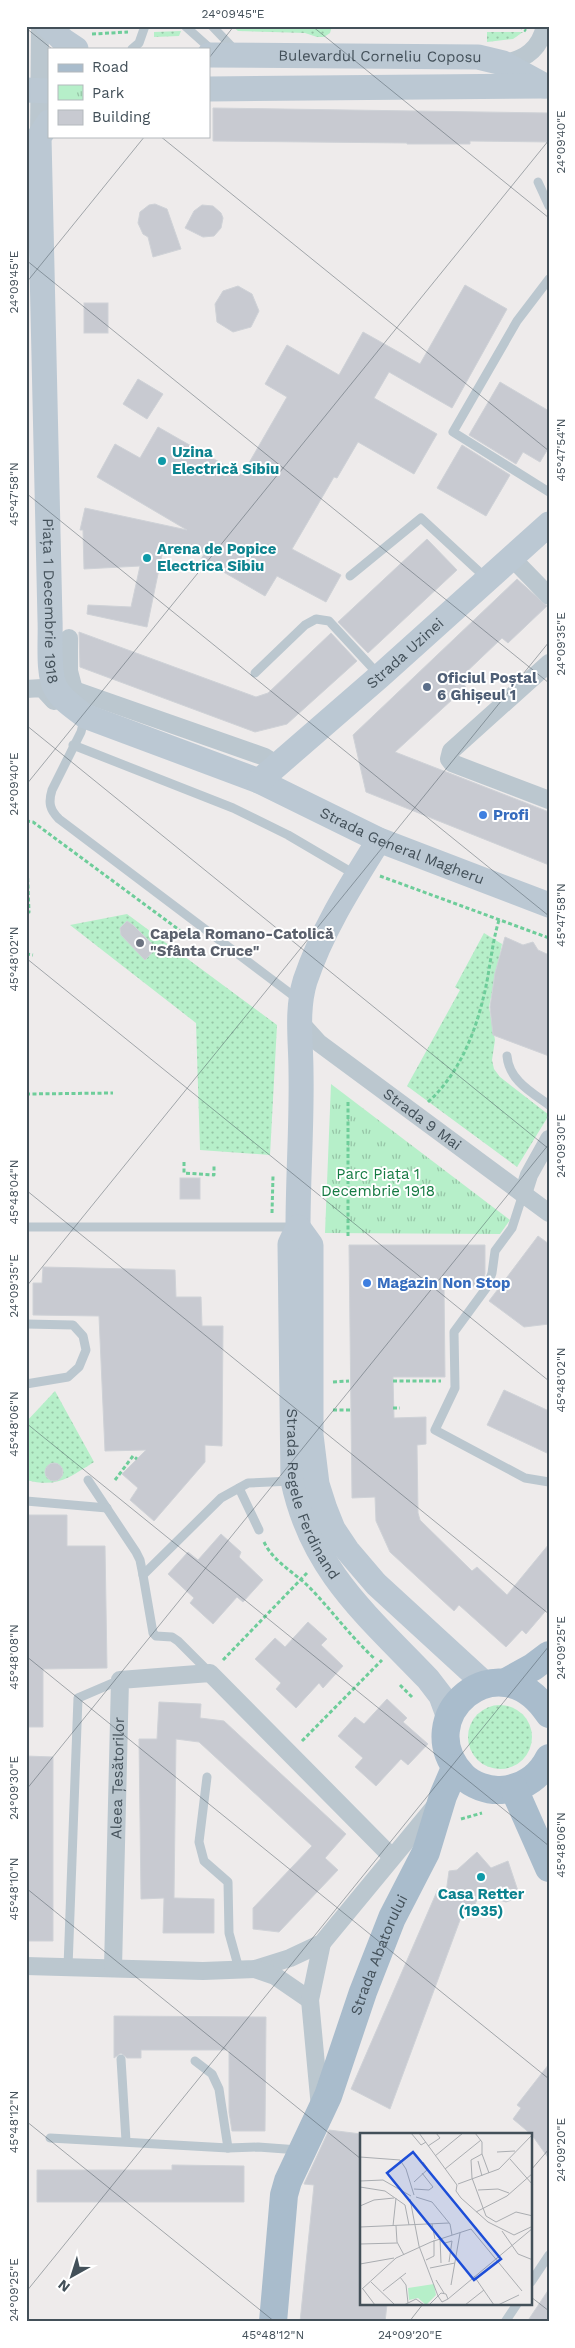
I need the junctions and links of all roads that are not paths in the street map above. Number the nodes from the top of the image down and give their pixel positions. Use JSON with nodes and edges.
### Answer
{"nodes":[{"id":1,"x":40,"y":26,"type":"edge"},
{"id":2,"x":48,"y":26,"type":"edge"},
{"id":3,"x":185,"y":26,"type":"edge"},
{"id":4,"x":212,"y":26,"type":"edge"},
{"id":5,"x":545,"y":26,"type":"edge"},
{"id":6,"x":145,"y":28,"type":"edge"},
{"id":7,"x":82,"y":42,"type":"edge"},
{"id":8,"x":133,"y":48,"type":"edge"},
{"id":9,"x":222,"y":55,"type":"edge"},
{"id":10,"x":503,"y":63,"type":"junction"},
{"id":11,"x":547,"y":86,"type":"edge"},
{"id":12,"x":210,"y":89,"type":"edge"},
{"id":13,"x":26,"y":90,"type":"edge"},
{"id":14,"x":48,"y":91,"type":"edge"},
{"id":15,"x":44,"y":130,"type":"edge"},
{"id":16,"x":538,"y":182,"type":"dead end"},
{"id":17,"x":549,"y":206,"type":"edge"},
{"id":18,"x":549,"y":279,"type":"edge"},
{"id":19,"x":549,"y":492,"type":"edge"},
{"id":20,"x":549,"y":524,"type":"edge"},
{"id":21,"x":512,"y":558,"type":"junction"},
{"id":22,"x":350,"y":576,"type":"dead end"},
{"id":23,"x":488,"y":580,"type":"junction"},
{"id":24,"x":549,"y":596,"type":"edge"},
{"id":25,"x":69,"y":638,"type":"dead end"},
{"id":26,"x":549,"y":663,"type":"edge"},
{"id":27,"x":255,"y":674,"type":"dead end"},
{"id":28,"x":380,"y":676,"type":"junction"},
{"id":29,"x":26,"y":689,"type":"edge"},
{"id":30,"x":63,"y":695,"type":"junction"},
{"id":31,"x":84,"y":720,"type":"junction"},
{"id":32,"x":73,"y":745,"type":"junction"},
{"id":33,"x":279,"y":766,"type":"junction"},
{"id":34,"x":259,"y":781,"type":"junction"},
{"id":35,"x":549,"y":800,"type":"edge"},
{"id":36,"x":379,"y":840,"type":"junction"},
{"id":37,"x":359,"y":872,"type":"junction"},
{"id":38,"x":549,"y":905,"type":"edge"},
{"id":39,"x":300,"y":1011,"type":"junction"},
{"id":40,"x":507,"y":1056,"type":"dead end"},
{"id":41,"x":549,"y":1105,"type":"edge"},
{"id":42,"x":549,"y":1139,"type":"edge"},
{"id":43,"x":523,"y":1194,"type":"junction"},
{"id":44,"x":549,"y":1213,"type":"edge"},
{"id":45,"x":26,"y":1227,"type":"edge"},
{"id":46,"x":298,"y":1227,"type":"junction"},
{"id":47,"x":26,"y":1324,"type":"edge"},
{"id":48,"x":26,"y":1384,"type":"edge"},
{"id":49,"x":88,"y":1480,"type":"dead end"},
{"id":50,"x":293,"y":1481,"type":"junction"},
{"id":51,"x":549,"y":1482,"type":"edge"},
{"id":52,"x":239,"y":1488,"type":"junction"},
{"id":53,"x":26,"y":1501,"type":"edge"},
{"id":54,"x":107,"y":1508,"type":"junction"},
{"id":55,"x":259,"y":1530,"type":"road end"},
{"id":56,"x":143,"y":1575,"type":"junction"},
{"id":57,"x":549,"y":1655,"type":"edge"},
{"id":58,"x":210,"y":1673,"type":"junction"},
{"id":59,"x":120,"y":1680,"type":"junction"},
{"id":60,"x":495,"y":1683,"type":"junction"},
{"id":61,"x":549,"y":1714,"type":"edge"},
{"id":62,"x":449,"y":1718,"type":"junction"},
{"id":63,"x":549,"y":1758,"type":"edge"},
{"id":64,"x":455,"y":1768,"type":"junction"},
{"id":65,"x":207,"y":1777,"type":"dead end"},
{"id":66,"x":514,"y":1789,"type":"junction"},
{"id":67,"x":444,"y":1796,"type":"junction"},
{"id":68,"x":392,"y":1857,"type":"junction"},
{"id":69,"x":549,"y":1868,"type":"edge"},
{"id":70,"x":322,"y":1943,"type":"junction"},
{"id":71,"x":26,"y":1966,"type":"edge"},
{"id":72,"x":68,"y":1967,"type":"junction"},
{"id":73,"x":113,"y":1968,"type":"junction"},
{"id":74,"x":247,"y":1969,"type":"junction"},
{"id":75,"x":310,"y":2000,"type":"junction"},
{"id":76,"x":121,"y":2059,"type":"dead end"},
{"id":77,"x":195,"y":2061,"type":"dead end"},
{"id":78,"x":320,"y":2116,"type":"junction"},
{"id":79,"x":50,"y":2138,"type":"dead end"},
{"id":80,"x":126,"y":2141,"type":"junction"},
{"id":81,"x":228,"y":2148,"type":"junction"},
{"id":82,"x":302,"y":2151,"type":"junction"},
{"id":83,"x":549,"y":2255,"type":"edge"},
{"id":84,"x":532,"y":2280,"type":"edge"},
{"id":85,"x":516,"y":2306,"type":"edge"},
{"id":86,"x":273,"y":2322,"type":"edge"},
{"id":87,"x":505,"y":2322,"type":"edge"}],
"edges":[{"from":1,"to":15,"type":"street"},
{"from":2,"to":7,"type":"street"},
{"from":3,"to":9,"type":"lane"},
{"from":4,"to":9,"type":"lane"},
{"from":5,"to":10,"type":"street"},
{"from":6,"to":8,"type":"lane"},
{"from":9,"to":10,"type":"street","name":"Bulevardul Corneliu Coposu"},
{"from":10,"to":11,"type":"street","name":"Bulevardul Corneliu Coposu"},
{"from":11,"to":12,"type":"street","name":"Bulevardul Corneliu Coposu"},
{"from":13,"to":14,"type":"street","bridge":true},
{"from":15,"to":30,"type":"street","name":"Piața 1 Decembrie 1918"},
{"from":16,"to":17,"type":"lane"},
{"from":18,"to":19,"type":"lane"},
{"from":20,"to":21,"type":"street","name":"Strada Uzinei"},
{"from":21,"to":23,"type":"street","name":"Strada Uzinei"},
{"from":21,"to":24,"type":"street"},
{"from":22,"to":23,"type":"lane"},
{"from":23,"to":28,"type":"street","name":"Strada Uzinei"},
{"from":25,"to":30,"type":"street"},
{"from":26,"to":35,"type":"street"},
{"from":27,"to":28,"type":"lane"},
{"from":28,"to":33,"type":"street","name":"Strada Uzinei"},
{"from":29,"to":30,"type":"street"},
{"from":30,"to":31,"type":"street","name":"Piața 1 Decembrie 1918"},
{"from":30,"to":33,"type":"street"},
{"from":31,"to":32,"type":"lane"},
{"from":31,"to":34,"type":"street","name":"Piața 1 Decembrie 1918"},
{"from":32,"to":37,"type":"lane"},
{"from":32,"to":39,"type":"lane"},
{"from":33,"to":34,"type":"street","name":"Strada Uzinei"},
{"from":34,"to":36,"type":"street","name":"Strada General Magheru"},
{"from":36,"to":37,"type":"street","name":"Strada Regele Ferdinand"},
{"from":36,"to":38,"type":"street","name":"Strada General Magheru"},
{"from":37,"to":39,"type":"street","name":"Strada Regele Ferdinand"},
{"from":39,"to":43,"type":"street","name":"Strada 9 Mai"},
{"from":39,"to":46,"type":"street","name":"Strada Regele Ferdinand"},
{"from":40,"to":41,"type":"lane"},
{"from":42,"to":43,"type":"street"},
{"from":43,"to":44,"type":"street","name":"Strada 9 Mai"},
{"from":43,"to":51,"type":"lane"},
{"from":45,"to":46,"type":"lane"},
{"from":46,"to":50,"type":"street","name":"Strada Regele Ferdinand"},
{"from":46,"to":60,"type":"street","name":"Strada Regele Ferdinand"},
{"from":47,"to":48,"type":"lane"},
{"from":49,"to":54,"type":"lane"},
{"from":50,"to":52,"type":"lane"},
{"from":50,"to":62,"type":"street","name":"Strada Regele Ferdinand"},
{"from":52,"to":55,"type":"lane"},
{"from":52,"to":56,"type":"lane"},
{"from":53,"to":54,"type":"lane"},
{"from":54,"to":56,"type":"lane"},
{"from":56,"to":58,"type":"lane"},
{"from":57,"to":60,"type":"main road"},
{"from":58,"to":59,"type":"street"},
{"from":58,"to":68,"type":"street"},
{"from":59,"to":72,"type":"lane"},
{"from":59,"to":73,"type":"street","name":"Aleea Țesătorilor"},
{"from":60,"to":61,"type":"main road"},
{"from":60,"to":62,"type":"main road"},
{"from":62,"to":64,"type":"main road"},
{"from":63,"to":66,"type":"main road"},
{"from":64,"to":66,"type":"main road"},
{"from":64,"to":67,"type":"main road","name":"Strada Abatorului"},
{"from":65,"to":74,"type":"lane"},
{"from":66,"to":69,"type":"main road"},
{"from":67,"to":68,"type":"street","name":"Strada Abatorului"},
{"from":67,"to":78,"type":"main road","name":"Strada Abatorului"},
{"from":68,"to":70,"type":"street","name":"Strada Abatorului"},
{"from":70,"to":74,"type":"street","name":"Strada Abatorului"},
{"from":70,"to":75,"type":"street","name":"Strada Abatorului"},
{"from":71,"to":72,"type":"street","name":"Strada Abatorului"},
{"from":72,"to":73,"type":"street","name":"Strada Abatorului"},
{"from":73,"to":74,"type":"street","name":"Strada Abatorului"},
{"from":74,"to":75,"type":"street"},
{"from":75,"to":78,"type":"street","name":"Strada Abatorului"},
{"from":76,"to":80,"type":"lane"},
{"from":77,"to":81,"type":"lane"},
{"from":78,"to":82,"type":"main road","name":"Strada Abatorului"},
{"from":79,"to":80,"type":"lane"},
{"from":80,"to":81,"type":"lane"},
{"from":81,"to":82,"type":"lane"},
{"from":82,"to":86,"type":"main road","name":"Strada Abatorului"},
{"from":83,"to":84,"type":"lane"},
{"from":85,"to":87,"type":"lane"}]}
